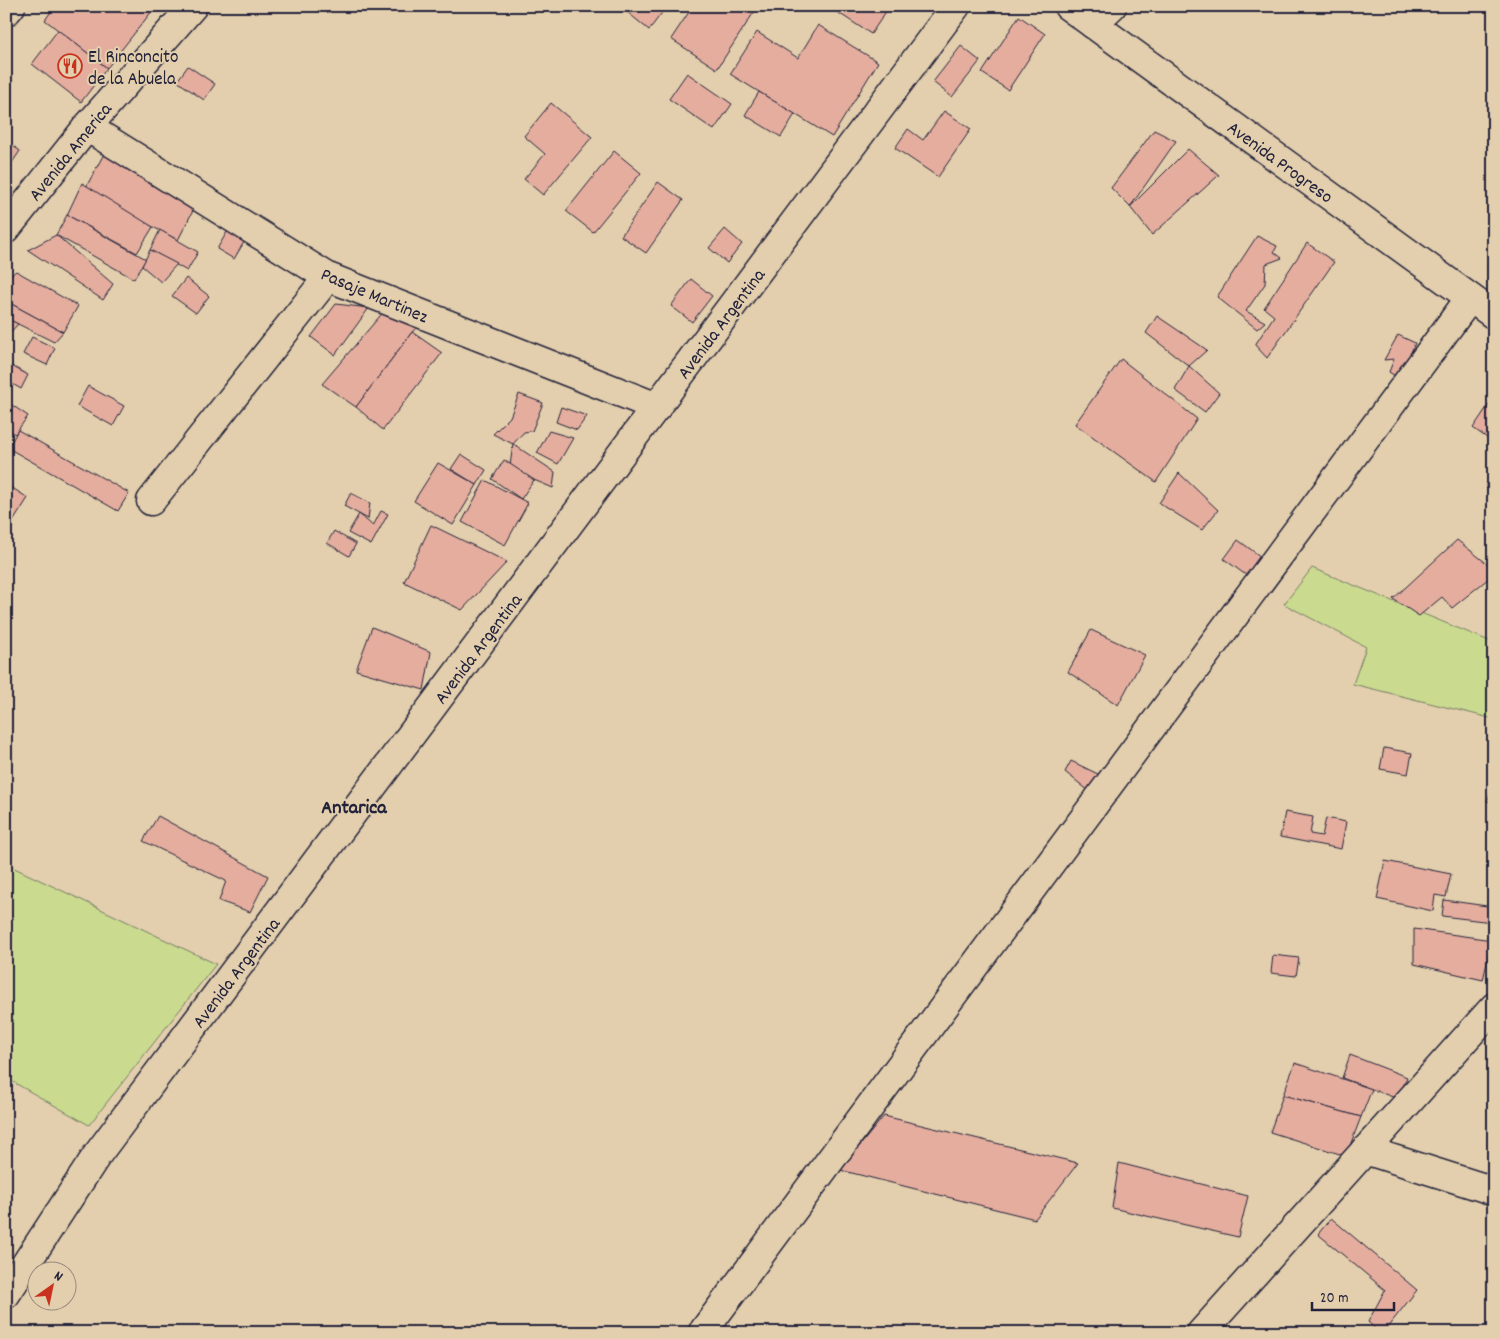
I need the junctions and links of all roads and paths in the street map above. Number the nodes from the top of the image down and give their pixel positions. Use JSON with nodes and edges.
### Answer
{"nodes":[{"id":1,"x":11,"y":6,"type":"edge"},
{"id":2,"x":193,"y":6,"type":"edge"},
{"id":3,"x":956,"y":6,"type":"edge"},
{"id":4,"x":1068,"y":6,"type":"edge"},
{"id":5,"x":6,"y":12,"type":"edge"},
{"id":6,"x":1102,"y":15,"type":"edge"},
{"id":7,"x":87,"y":127,"type":"junction"},
{"id":8,"x":6,"y":229,"type":"edge"},
{"id":9,"x":328,"y":277,"type":"junction"},
{"id":10,"x":1470,"y":298,"type":"junction"},
{"id":11,"x":1494,"y":315,"type":"edge"},
{"id":12,"x":657,"y":408,"type":"junction"},
{"id":13,"x":151,"y":501,"type":"dead end"},
{"id":14,"x":1494,"y":1007,"type":"edge"},
{"id":15,"x":1365,"y":1150,"type":"junction"},
{"id":16,"x":1494,"y":1191,"type":"edge"},
{"id":17,"x":6,"y":1294,"type":"edge"},
{"id":18,"x":702,"y":1333,"type":"edge"},
{"id":19,"x":1200,"y":1333,"type":"edge"}],
"edges":[{"from":1,"to":5,"type":"main road"},
{"from":2,"to":7,"type":"main road","name":"Avenida America"},
{"from":3,"to":12,"type":"main road","name":"Avenida Argentina"},
{"from":4,"to":6,"type":"main road","name":"Avenida Progreso"},
{"from":6,"to":10,"type":"main road","name":"Avenida Progreso"},
{"from":7,"to":8,"type":"main road","name":"Avenida America"},
{"from":7,"to":9,"type":"main road","name":"Pasaje Martinez"},
{"from":9,"to":12,"type":"main road","name":"Pasaje Martinez"},
{"from":9,"to":13,"type":"main road"},
{"from":10,"to":11,"type":"main road","name":"Avenida Progreso"},
{"from":10,"to":18,"type":"main road"},
{"from":12,"to":17,"type":"main road","name":"Avenida Argentina"},
{"from":14,"to":15,"type":"main road"},
{"from":15,"to":16,"type":"main road"},
{"from":15,"to":19,"type":"main road"}]}
